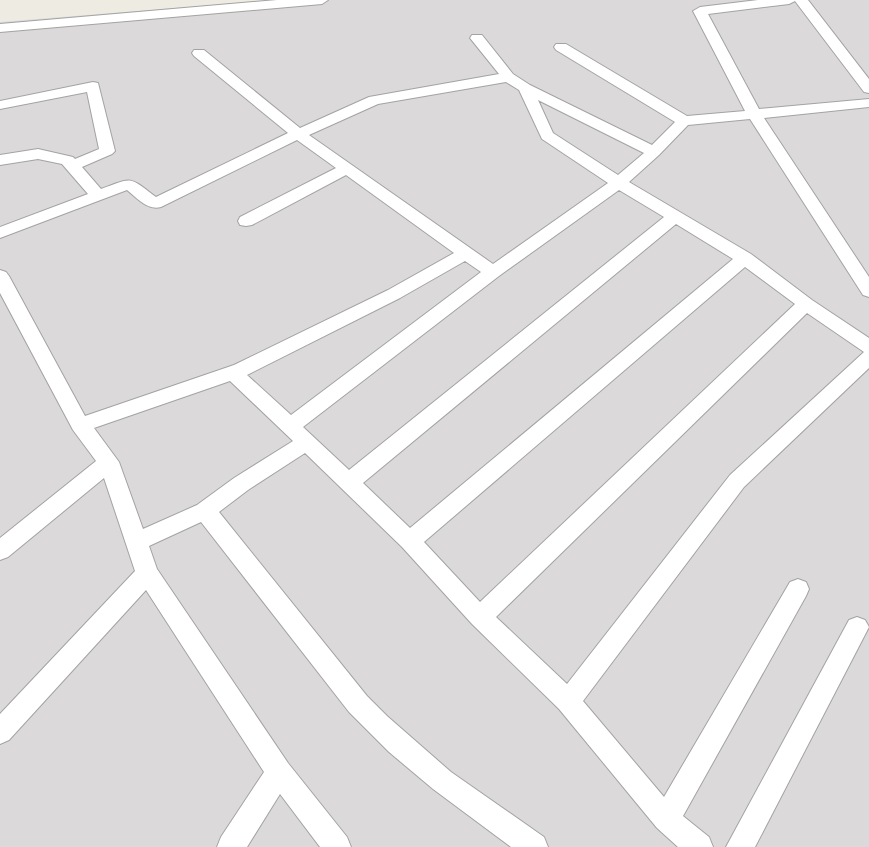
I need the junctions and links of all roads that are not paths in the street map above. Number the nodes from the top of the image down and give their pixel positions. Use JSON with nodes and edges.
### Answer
{"nodes":[{"id":1,"x":322,"y":0,"type":"edge"},
{"id":2,"x":789,"y":0,"type":"edge"},
{"id":3,"x":801,"y":0,"type":"edge"},
{"id":4,"x":0,"y":28,"type":"edge"},
{"id":5,"x":477,"y":38,"type":"dead end"},
{"id":6,"x":561,"y":47,"type":"dead end"},
{"id":7,"x":199,"y":52,"type":"dead end"},
{"id":8,"x":508,"y":77,"type":"junction"},
{"id":9,"x":525,"y":88,"type":"junction"},
{"id":10,"x":869,"y":89,"type":"edge"},
{"id":11,"x":869,"y":103,"type":"edge"},
{"id":12,"x":0,"y":105,"type":"edge"},
{"id":13,"x":754,"y":113,"type":"junction"},
{"id":14,"x":684,"y":121,"type":"junction"},
{"id":15,"x":298,"y":134,"type":"junction"},
{"id":16,"x":654,"y":152,"type":"junction"},
{"id":17,"x":0,"y":160,"type":"edge"},
{"id":18,"x":72,"y":166,"type":"junction"},
{"id":19,"x":346,"y":169,"type":"junction"},
{"id":20,"x":619,"y":183,"type":"junction"},
{"id":21,"x":98,"y":196,"type":"junction"},
{"id":22,"x":676,"y":216,"type":"junction"},
{"id":23,"x":246,"y":221,"type":"dead end"},
{"id":24,"x":0,"y":233,"type":"edge"},
{"id":25,"x":466,"y":253,"type":"junction"},
{"id":26,"x":745,"y":258,"type":"junction"},
{"id":27,"x":493,"y":272,"type":"junction"},
{"id":28,"x":0,"y":276,"type":"edge"},
{"id":29,"x":869,"y":291,"type":"edge"},
{"id":30,"x":806,"y":304,"type":"junction"},
{"id":31,"x":869,"y":347,"type":"edge"},
{"id":32,"x":869,"y":357,"type":"edge"},
{"id":33,"x":233,"y":373,"type":"junction"},
{"id":34,"x":80,"y":425,"type":"junction"},
{"id":35,"x":290,"y":426,"type":"junction"},
{"id":36,"x":307,"y":442,"type":"junction"},
{"id":37,"x":109,"y":462,"type":"junction"},
{"id":38,"x":349,"y":482,"type":"junction"},
{"id":39,"x":205,"y":511,"type":"junction"},
{"id":40,"x":410,"y":541,"type":"junction"},
{"id":41,"x":137,"y":542,"type":"junction"},
{"id":42,"x":0,"y":551,"type":"edge"},
{"id":43,"x":147,"y":573,"type":"junction"},
{"id":44,"x":798,"y":589,"type":"dead end"},
{"id":45,"x":480,"y":617,"type":"junction"},
{"id":46,"x":857,"y":627,"type":"dead end"},
{"id":47,"x":568,"y":701,"type":"junction"},
{"id":48,"x":0,"y":732,"type":"edge"},
{"id":49,"x":279,"y":772,"type":"junction"},
{"id":50,"x":666,"y":819,"type":"junction"},
{"id":51,"x":231,"y":847,"type":"edge"},
{"id":52,"x":337,"y":847,"type":"edge"},
{"id":53,"x":534,"y":847,"type":"edge"},
{"id":54,"x":699,"y":847,"type":"edge"},
{"id":55,"x":740,"y":847,"type":"edge"}],
"edges":[{"from":1,"to":4,"type":"street"},
{"from":2,"to":13,"type":"street"},
{"from":3,"to":10,"type":"street"},
{"from":5,"to":8,"type":"street"},
{"from":6,"to":14,"type":"street"},
{"from":7,"to":15,"type":"street"},
{"from":8,"to":9,"type":"street"},
{"from":8,"to":15,"type":"street"},
{"from":9,"to":16,"type":"street"},
{"from":9,"to":20,"type":"street"},
{"from":11,"to":13,"type":"street"},
{"from":12,"to":18,"type":"street"},
{"from":13,"to":14,"type":"street"},
{"from":13,"to":29,"type":"street"},
{"from":14,"to":16,"type":"street"},
{"from":15,"to":19,"type":"street"},
{"from":15,"to":21,"type":"street"},
{"from":16,"to":20,"type":"street"},
{"from":17,"to":18,"type":"street"},
{"from":18,"to":21,"type":"street"},
{"from":19,"to":23,"type":"street"},
{"from":19,"to":25,"type":"street"},
{"from":20,"to":22,"type":"street"},
{"from":20,"to":27,"type":"street"},
{"from":21,"to":24,"type":"street"},
{"from":22,"to":26,"type":"street"},
{"from":22,"to":38,"type":"street"},
{"from":25,"to":27,"type":"street"},
{"from":25,"to":33,"type":"street"},
{"from":26,"to":30,"type":"street"},
{"from":26,"to":40,"type":"street"},
{"from":27,"to":35,"type":"street"},
{"from":28,"to":34,"type":"street"},
{"from":30,"to":31,"type":"street"},
{"from":30,"to":45,"type":"street"},
{"from":32,"to":47,"type":"street"},
{"from":33,"to":34,"type":"street"},
{"from":33,"to":35,"type":"street"},
{"from":34,"to":37,"type":"street"},
{"from":35,"to":36,"type":"street"},
{"from":36,"to":38,"type":"street"},
{"from":36,"to":39,"type":"street"},
{"from":37,"to":41,"type":"street"},
{"from":37,"to":42,"type":"street"},
{"from":38,"to":40,"type":"street"},
{"from":39,"to":41,"type":"street"},
{"from":39,"to":53,"type":"street"},
{"from":40,"to":45,"type":"street"},
{"from":41,"to":43,"type":"street"},
{"from":43,"to":48,"type":"street"},
{"from":43,"to":49,"type":"street"},
{"from":44,"to":50,"type":"street"},
{"from":45,"to":47,"type":"street"},
{"from":46,"to":55,"type":"street"},
{"from":47,"to":50,"type":"street"},
{"from":49,"to":51,"type":"street"},
{"from":49,"to":52,"type":"street"},
{"from":50,"to":54,"type":"street"}]}
